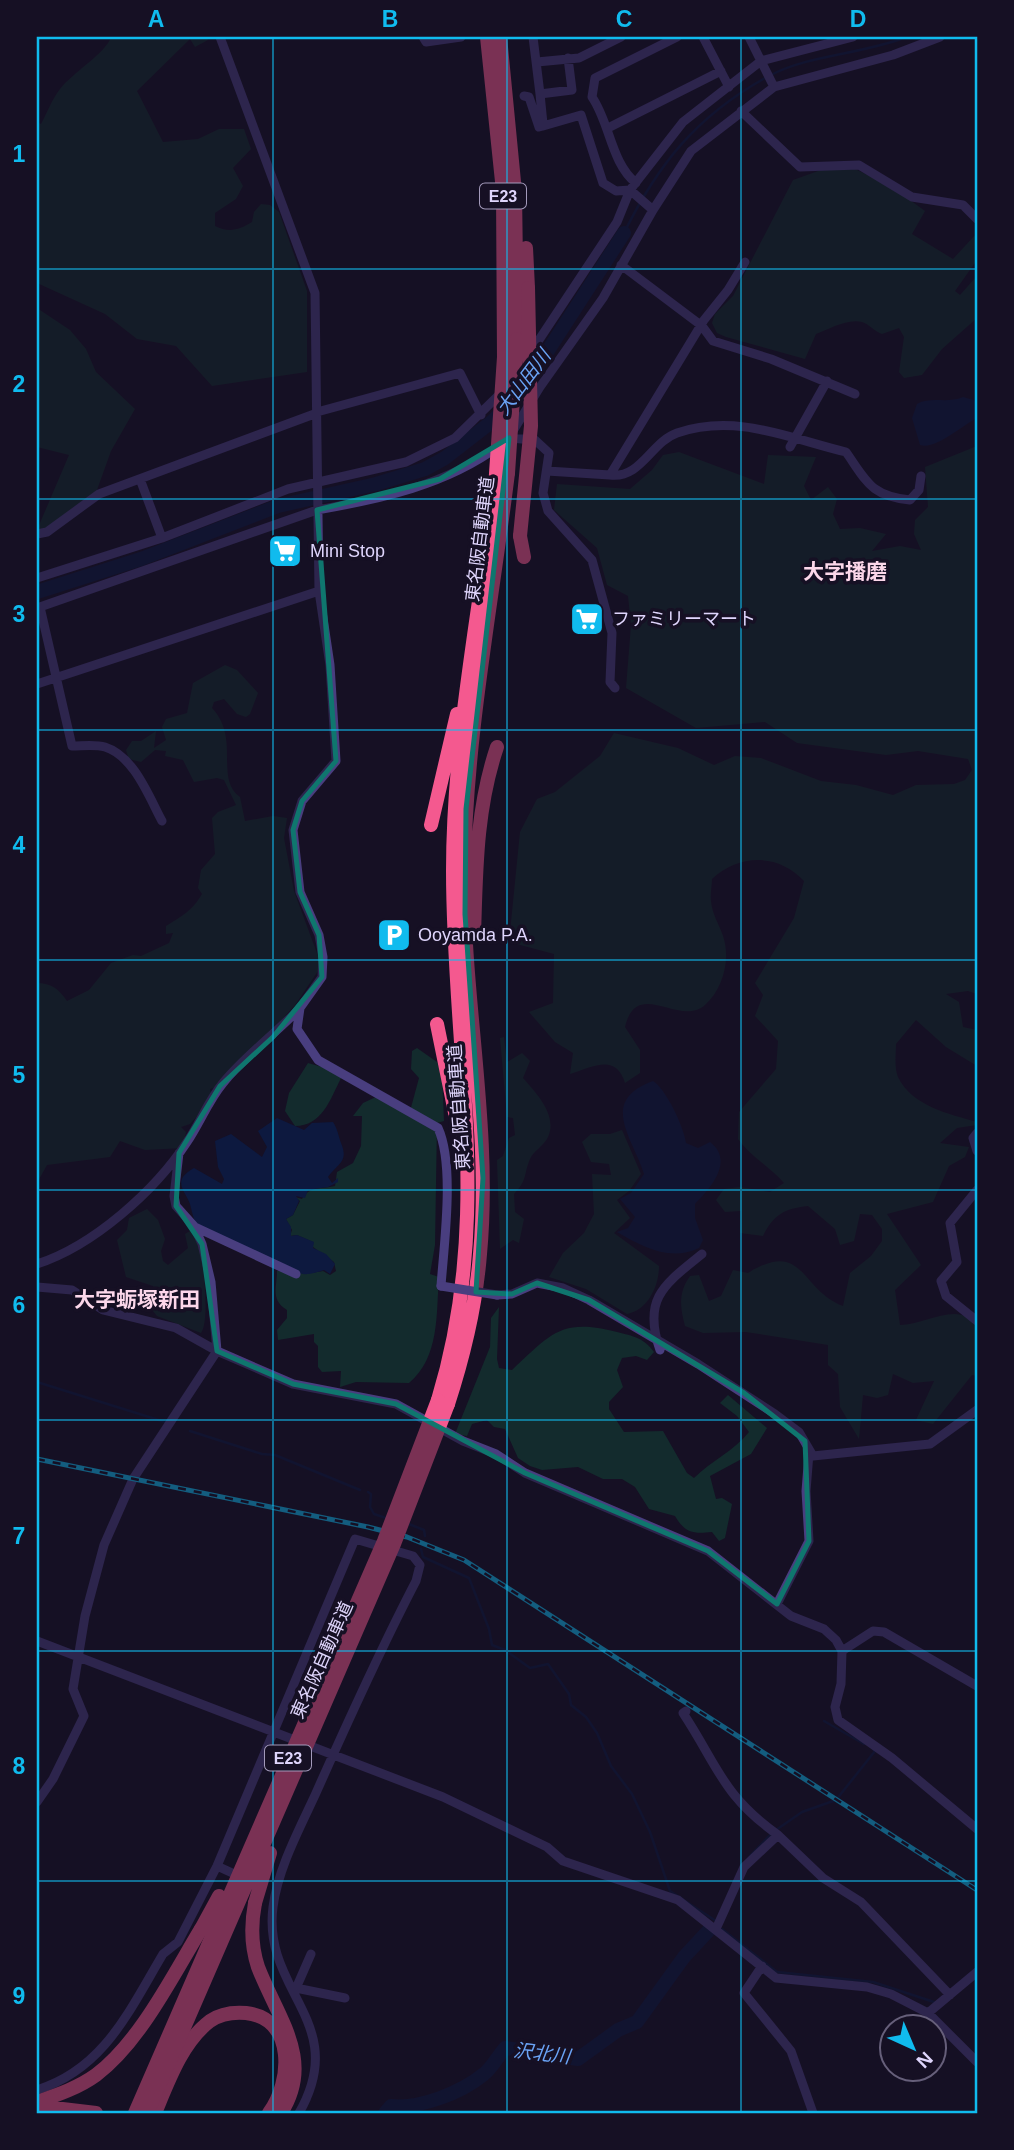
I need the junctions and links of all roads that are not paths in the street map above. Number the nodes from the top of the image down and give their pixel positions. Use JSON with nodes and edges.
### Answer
{"nodes":[{"id":1,"x":220,"y":37,"type":"edge"},
{"id":2,"x":423,"y":37,"type":"edge"},
{"id":3,"x":461,"y":37,"type":"edge"},
{"id":4,"x":487,"y":37,"type":"edge"},
{"id":5,"x":500,"y":37,"type":"edge"},
{"id":6,"x":533,"y":37,"type":"edge"},
{"id":7,"x":595,"y":37,"type":"edge"},
{"id":8,"x":621,"y":37,"type":"edge"},
{"id":9,"x":677,"y":37,"type":"edge"},
{"id":10,"x":704,"y":37,"type":"edge"},
{"id":11,"x":751,"y":37,"type":"edge"},
{"id":12,"x":853,"y":37,"type":"edge"},
{"id":13,"x":940,"y":37,"type":"edge"},
{"id":14,"x":599,"y":48,"type":"junction"},
{"id":15,"x":568,"y":58,"type":"junction"},
{"id":16,"x":537,"y":62,"type":"junction"},
{"id":17,"x":763,"y":64,"type":"junction"},
{"id":18,"x":721,"y":71,"type":"junction"},
{"id":19,"x":729,"y":87,"type":"junction"},
{"id":20,"x":774,"y":87,"type":"junction"},
{"id":21,"x":540,"y":94,"type":"junction"},
{"id":22,"x":524,"y":96,"type":"dead end"},
{"id":23,"x":741,"y":111,"type":"junction"},
{"id":24,"x":543,"y":126,"type":"junction"},
{"id":25,"x":608,"y":128,"type":"junction"},
{"id":26,"x":633,"y":187,"type":"junction"},
{"id":27,"x":515,"y":192,"type":"junction"},
{"id":28,"x":653,"y":210,"type":"junction"},
{"id":29,"x":977,"y":219,"type":"edge"},
{"id":30,"x":745,"y":262,"type":"dead end"},
{"id":31,"x":621,"y":265,"type":"junction"},
{"id":32,"x":702,"y":326,"type":"junction"},
{"id":33,"x":827,"y":381,"type":"junction"},
{"id":34,"x":855,"y":394,"type":"dead end"},
{"id":35,"x":317,"y":413,"type":"junction"},
{"id":36,"x":481,"y":415,"type":"junction"},
{"id":37,"x":509,"y":438,"type":"junction"},
{"id":38,"x":792,"y":443,"type":"junction"},
{"id":39,"x":547,"y":471,"type":"junction"},
{"id":40,"x":610,"y":475,"type":"junction"},
{"id":41,"x":921,"y":476,"type":"dead end"},
{"id":42,"x":139,"y":479,"type":"junction"},
{"id":43,"x":317,"y":485,"type":"junction"},
{"id":44,"x":318,"y":509,"type":"junction"},
{"id":45,"x":37,"y":534,"type":"edge"},
{"id":46,"x":162,"y":538,"type":"junction"},
{"id":47,"x":524,"y":557,"type":"dead end"},
{"id":48,"x":37,"y":578,"type":"edge"},
{"id":49,"x":319,"y":591,"type":"junction"},
{"id":50,"x":38,"y":608,"type":"edge"},
{"id":51,"x":471,"y":661,"type":"junction"},
{"id":52,"x":57,"y":678,"type":"junction"},
{"id":53,"x":37,"y":684,"type":"edge"},
{"id":54,"x":615,"y":688,"type":"dead end"},
{"id":55,"x":498,"y":747,"type":"dead end"},
{"id":56,"x":162,"y":821,"type":"dead end"},
{"id":57,"x":431,"y":825,"type":"dead end"},
{"id":58,"x":300,"y":1008,"type":"junction"},
{"id":59,"x":472,"y":1023,"type":"junction"},
{"id":60,"x":437,"y":1024,"type":"dead end"},
{"id":61,"x":977,"y":1133,"type":"edge"},
{"id":62,"x":977,"y":1151,"type":"edge"},
{"id":63,"x":179,"y":1153,"type":"junction"},
{"id":64,"x":977,"y":1190,"type":"edge"},
{"id":65,"x":194,"y":1226,"type":"junction"},
{"id":66,"x":467,"y":1253,"type":"junction"},
{"id":67,"x":702,"y":1254,"type":"dead end"},
{"id":68,"x":37,"y":1264,"type":"edge"},
{"id":69,"x":296,"y":1274,"type":"dead end"},
{"id":70,"x":37,"y":1287,"type":"edge"},
{"id":71,"x":977,"y":1321,"type":"edge"},
{"id":72,"x":656,"y":1339,"type":"junction"},
{"id":73,"x":660,"y":1350,"type":"dead end"},
{"id":74,"x":216,"y":1351,"type":"junction"},
{"id":75,"x":443,"y":1402,"type":"junction"},
{"id":76,"x":977,"y":1410,"type":"edge"},
{"id":77,"x":809,"y":1453,"type":"junction"},
{"id":78,"x":776,"y":1604,"type":"junction"},
{"id":79,"x":37,"y":1642,"type":"edge"},
{"id":80,"x":842,"y":1651,"type":"junction"},
{"id":81,"x":80,"y":1657,"type":"junction"},
{"id":82,"x":977,"y":1686,"type":"edge"},
{"id":83,"x":321,"y":1710,"type":"junction"},
{"id":84,"x":686,"y":1711,"type":"dead end"},
{"id":85,"x":274,"y":1733,"type":"junction"},
{"id":86,"x":298,"y":1736,"type":"junction"},
{"id":87,"x":333,"y":1756,"type":"junction"},
{"id":88,"x":37,"y":1802,"type":"edge"},
{"id":89,"x":977,"y":1829,"type":"edge"},
{"id":90,"x":778,"y":1835,"type":"junction"},
{"id":91,"x":217,"y":1866,"type":"junction"},
{"id":92,"x":276,"y":1892,"type":"junction"},
{"id":93,"x":716,"y":1929,"type":"junction"},
{"id":94,"x":311,"y":1954,"type":"dead end"},
{"id":95,"x":762,"y":1966,"type":"junction"},
{"id":96,"x":977,"y":1972,"type":"edge"},
{"id":97,"x":294,"y":1986,"type":"junction"},
{"id":98,"x":950,"y":1995,"type":"junction"},
{"id":99,"x":345,"y":1998,"type":"dead end"},
{"id":100,"x":928,"y":2013,"type":"junction"},
{"id":101,"x":977,"y":2062,"type":"edge"},
{"id":102,"x":37,"y":2090,"type":"edge"},
{"id":103,"x":37,"y":2104,"type":"edge"},
{"id":104,"x":96,"y":2113,"type":"edge"},
{"id":105,"x":135,"y":2113,"type":"edge"},
{"id":106,"x":147,"y":2113,"type":"edge"},
{"id":107,"x":155,"y":2113,"type":"edge"},
{"id":108,"x":269,"y":2113,"type":"edge"},
{"id":109,"x":281,"y":2113,"type":"edge"},
{"id":110,"x":299,"y":2113,"type":"edge"},
{"id":111,"x":813,"y":2113,"type":"edge"}],
"edges":[{"from":1,"to":35,"type":"street"},
{"from":2,"to":3,"type":"street"},
{"from":4,"to":51,"type":"highway","name":"東名阪自動車道","number":"E23","bridge":true},
{"from":5,"to":27,"type":"highway","name":"東名阪自動車道","number":"E23"},
{"from":6,"to":16,"type":"street"},
{"from":7,"to":14,"type":"street"},
{"from":8,"to":14,"type":"street"},
{"from":9,"to":25,"type":"street"},
{"from":10,"to":18,"type":"street"},
{"from":11,"to":17,"type":"street"},
{"from":12,"to":17,"type":"street"},
{"from":13,"to":20,"type":"street"},
{"from":14,"to":15,"type":"street"},
{"from":15,"to":16,"type":"street"},
{"from":15,"to":21,"type":"street"},
{"from":16,"to":21,"type":"street"},
{"from":17,"to":19,"type":"street"},
{"from":17,"to":20,"type":"street"},
{"from":18,"to":19,"type":"street"},
{"from":18,"to":25,"type":"street"},
{"from":19,"to":26,"type":"street"},
{"from":20,"to":23,"type":"street"},
{"from":21,"to":24,"type":"street"},
{"from":22,"to":24,"type":"street"},
{"from":23,"to":28,"type":"street"},
{"from":23,"to":29,"type":"street"},
{"from":24,"to":26,"type":"street"},
{"from":25,"to":26,"type":"street"},
{"from":26,"to":28,"type":"street"},
{"from":26,"to":36,"type":"street"},
{"from":27,"to":47,"type":"highway","bridge":true},
{"from":27,"to":59,"type":"highway","name":"東名阪自動車道","number":"E23","bridge":true},
{"from":28,"to":31,"type":"street"},
{"from":30,"to":32,"type":"street"},
{"from":31,"to":32,"type":"street"},
{"from":31,"to":37,"type":"street"},
{"from":32,"to":33,"type":"street"},
{"from":32,"to":40,"type":"street"},
{"from":33,"to":34,"type":"street"},
{"from":33,"to":38,"type":"street"},
{"from":35,"to":36,"type":"street"},
{"from":35,"to":42,"type":"street"},
{"from":35,"to":43,"type":"street"},
{"from":36,"to":43,"type":"street"},
{"from":37,"to":39,"type":"street"},
{"from":37,"to":44,"type":"street"},
{"from":38,"to":40,"type":"street"},
{"from":38,"to":41,"type":"street"},
{"from":39,"to":40,"type":"street"},
{"from":39,"to":54,"type":"street"},
{"from":42,"to":45,"type":"street"},
{"from":42,"to":46,"type":"street"},
{"from":43,"to":44,"type":"street"},
{"from":43,"to":46,"type":"street"},
{"from":44,"to":49,"type":"street"},
{"from":44,"to":50,"type":"street"},
{"from":46,"to":48,"type":"street"},
{"from":49,"to":52,"type":"street"},
{"from":49,"to":58,"type":"street"},
{"from":50,"to":52,"type":"street"},
{"from":51,"to":57,"type":"highway"},
{"from":51,"to":66,"type":"highway","name":"東名阪自動車道","number":"E23"},
{"from":52,"to":53,"type":"street"},
{"from":52,"to":56,"type":"street"},
{"from":55,"to":59,"type":"highway"},
{"from":58,"to":63,"type":"street"},
{"from":58,"to":72,"type":"street","bridge":true},
{"from":59,"to":75,"type":"highway","name":"東名阪自動車道","number":"E23"},
{"from":60,"to":66,"type":"highway"},
{"from":61,"to":62,"type":"street"},
{"from":63,"to":65,"type":"street"},
{"from":63,"to":68,"type":"street"},
{"from":64,"to":71,"type":"street"},
{"from":65,"to":69,"type":"street"},
{"from":65,"to":74,"type":"street"},
{"from":66,"to":75,"type":"highway","name":"東名阪自動車道","number":"E23"},
{"from":67,"to":72,"type":"street"},
{"from":70,"to":74,"type":"street"},
{"from":72,"to":73,"type":"street"},
{"from":72,"to":77,"type":"street"},
{"from":74,"to":78,"type":"street"},
{"from":74,"to":81,"type":"street"},
{"from":75,"to":83,"type":"highway","name":"東名阪自動車道","number":"E23","bridge":true},
{"from":75,"to":86,"type":"highway","name":"東名阪自動車道","number":"E23","bridge":true},
{"from":76,"to":77,"type":"street"},
{"from":77,"to":78,"type":"street"},
{"from":78,"to":80,"type":"street"},
{"from":79,"to":81,"type":"street"},
{"from":80,"to":82,"type":"street"},
{"from":80,"to":89,"type":"street"},
{"from":81,"to":85,"type":"street"},
{"from":81,"to":88,"type":"street"},
{"from":83,"to":106,"type":"highway","name":"東名阪自動車道","number":"E23","bridge":true},
{"from":83,"to":109,"type":"highway","bridge":true},
{"from":84,"to":90,"type":"street"},
{"from":85,"to":87,"type":"street"},
{"from":85,"to":87,"type":"street"},
{"from":85,"to":91,"type":"street"},
{"from":86,"to":103,"type":"highway","bridge":true},
{"from":86,"to":105,"type":"highway","name":"東名阪自動車道","number":"E23","bridge":true},
{"from":87,"to":92,"type":"street"},
{"from":87,"to":93,"type":"street"},
{"from":90,"to":93,"type":"street"},
{"from":90,"to":98,"type":"street"},
{"from":91,"to":92,"type":"street"},
{"from":91,"to":102,"type":"street"},
{"from":92,"to":97,"type":"street"},
{"from":93,"to":95,"type":"street"},
{"from":94,"to":97,"type":"street"},
{"from":95,"to":100,"type":"street"},
{"from":95,"to":111,"type":"street"},
{"from":96,"to":98,"type":"street"},
{"from":97,"to":99,"type":"street"},
{"from":97,"to":110,"type":"street"},
{"from":98,"to":100,"type":"street"},
{"from":100,"to":101,"type":"street"},
{"from":103,"to":104,"type":"highway"},
{"from":107,"to":108,"type":"highway"}]}
